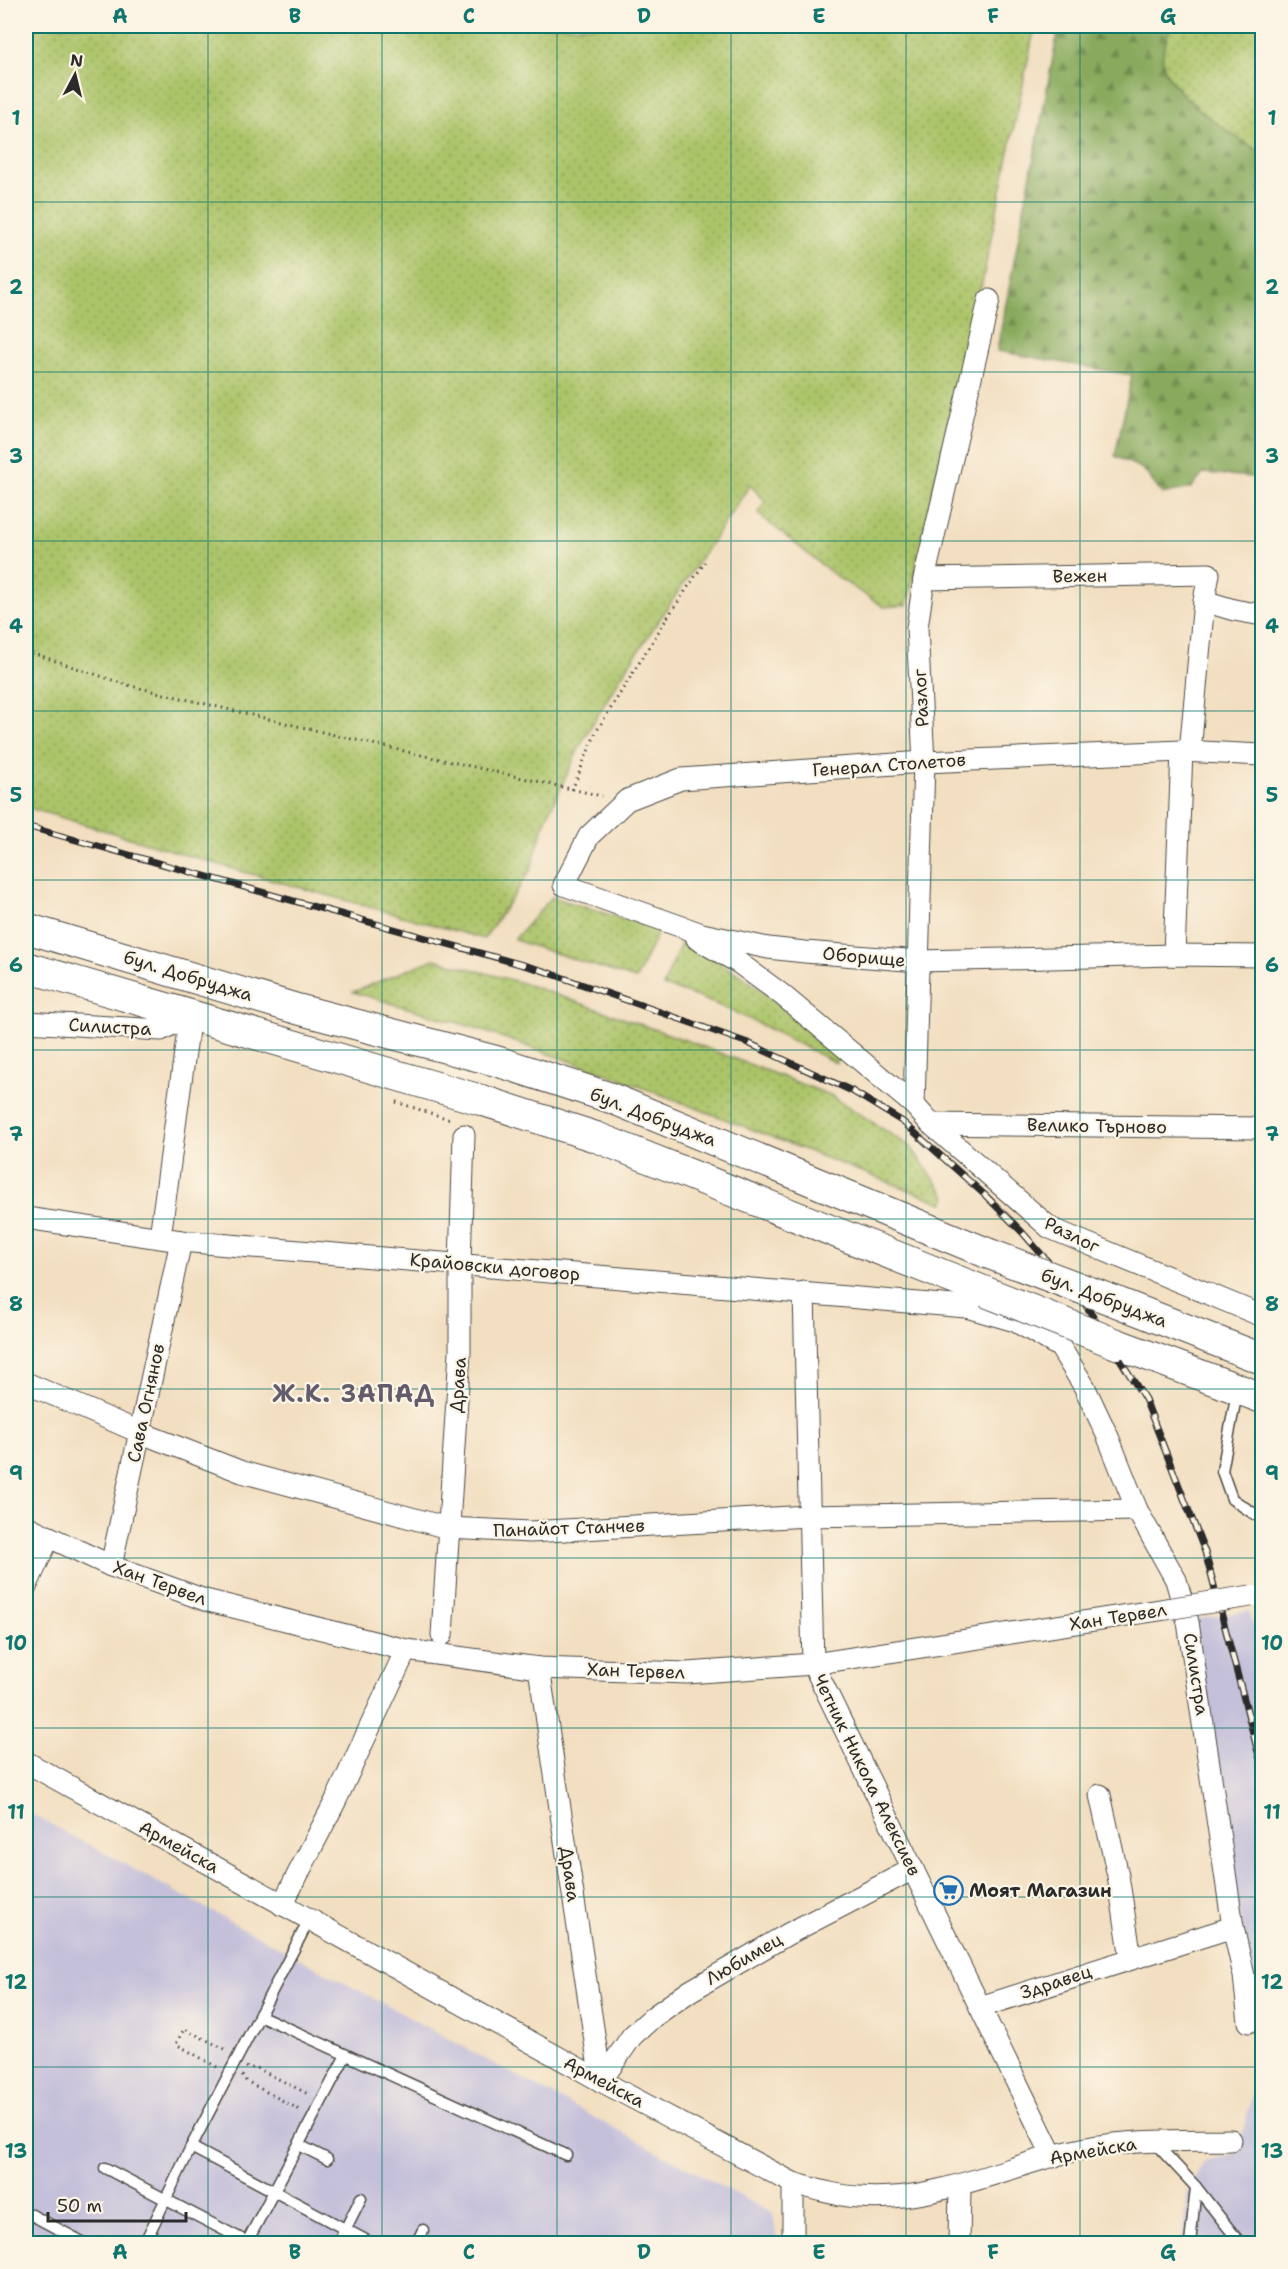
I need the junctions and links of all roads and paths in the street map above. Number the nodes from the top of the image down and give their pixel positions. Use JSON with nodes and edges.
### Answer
{"nodes":[{"id":1,"x":989,"y":300,"type":"dead end"},
{"id":2,"x":705,"y":562,"type":"dead end"},
{"id":3,"x":924,"y":579,"type":"junction"},
{"id":4,"x":1204,"y":601,"type":"junction"},
{"id":5,"x":1263,"y":615,"type":"edge"},
{"id":6,"x":26,"y":651,"type":"edge"},
{"id":7,"x":1186,"y":751,"type":"junction"},
{"id":8,"x":1263,"y":755,"type":"edge"},
{"id":9,"x":924,"y":762,"type":"junction"},
{"id":10,"x":572,"y":790,"type":"junction"},
{"id":11,"x":627,"y":800,"type":"junction"},
{"id":12,"x":564,"y":885,"type":"joint"},
{"id":13,"x":668,"y":922,"type":"junction"},
{"id":14,"x":26,"y":928,"type":"edge"},
{"id":15,"x":1174,"y":955,"type":"junction"},
{"id":16,"x":1263,"y":956,"type":"edge"},
{"id":17,"x":919,"y":961,"type":"junction"},
{"id":18,"x":26,"y":967,"type":"edge"},
{"id":19,"x":190,"y":1015,"type":"junction"},
{"id":20,"x":26,"y":1022,"type":"edge"},
{"id":21,"x":914,"y":1105,"type":"junction"},
{"id":22,"x":931,"y":1124,"type":"junction"},
{"id":23,"x":1263,"y":1128,"type":"edge"},
{"id":24,"x":464,"y":1135,"type":"dead end"},
{"id":25,"x":26,"y":1218,"type":"edge"},
{"id":26,"x":160,"y":1237,"type":"junction"},
{"id":27,"x":181,"y":1240,"type":"junction"},
{"id":28,"x":460,"y":1263,"type":"junction"},
{"id":29,"x":804,"y":1292,"type":"junction"},
{"id":30,"x":976,"y":1300,"type":"junction"},
{"id":31,"x":1263,"y":1316,"type":"edge"},
{"id":32,"x":1263,"y":1359,"type":"edge"},
{"id":33,"x":26,"y":1383,"type":"edge"},
{"id":34,"x":1250,"y":1394,"type":"edge"},
{"id":35,"x":139,"y":1432,"type":"junction"},
{"id":36,"x":1137,"y":1510,"type":"junction"},
{"id":37,"x":808,"y":1516,"type":"junction"},
{"id":38,"x":1263,"y":1519,"type":"edge"},
{"id":39,"x":26,"y":1526,"type":"edge"},
{"id":40,"x":448,"y":1528,"type":"junction"},
{"id":41,"x":49,"y":1537,"type":"junction"},
{"id":42,"x":111,"y":1566,"type":"junction"},
{"id":43,"x":26,"y":1587,"type":"edge"},
{"id":44,"x":1257,"y":1595,"type":"edge"},
{"id":45,"x":442,"y":1635,"type":"dead end"},
{"id":46,"x":406,"y":1650,"type":"junction"},
{"id":47,"x":813,"y":1664,"type":"junction"},
{"id":48,"x":539,"y":1668,"type":"junction"},
{"id":49,"x":26,"y":1762,"type":"edge"},
{"id":50,"x":1100,"y":1795,"type":"dead end"},
{"id":51,"x":913,"y":1869,"type":"junction"},
{"id":52,"x":282,"y":1905,"type":"junction"},
{"id":53,"x":309,"y":1920,"type":"junction"},
{"id":54,"x":1233,"y":1927,"type":"junction"},
{"id":55,"x":1131,"y":1958,"type":"junction"},
{"id":56,"x":980,"y":2007,"type":"junction"},
{"id":57,"x":260,"y":2015,"type":"junction"},
{"id":58,"x":1249,"y":2022,"type":"dead end"},
{"id":59,"x":346,"y":2055,"type":"junction"},
{"id":60,"x":601,"y":2081,"type":"junction"},
{"id":61,"x":1231,"y":2140,"type":"dead end"},
{"id":62,"x":1154,"y":2142,"type":"junction"},
{"id":63,"x":299,"y":2145,"type":"junction"},
{"id":64,"x":191,"y":2147,"type":"junction"},
{"id":65,"x":566,"y":2155,"type":"dead end"},
{"id":66,"x":1053,"y":2157,"type":"junction"},
{"id":67,"x":327,"y":2159,"type":"dead end"},
{"id":68,"x":105,"y":2168,"type":"dead end"},
{"id":69,"x":793,"y":2183,"type":"junction"},
{"id":70,"x":960,"y":2186,"type":"junction"},
{"id":71,"x":1196,"y":2187,"type":"junction"},
{"id":72,"x":274,"y":2191,"type":"junction"},
{"id":73,"x":361,"y":2198,"type":"dead end"},
{"id":74,"x":165,"y":2200,"type":"junction"},
{"id":75,"x":28,"y":2213,"type":"dead end"},
{"id":76,"x":346,"y":2229,"type":"junction"},
{"id":77,"x":423,"y":2230,"type":"dead end"},
{"id":78,"x":249,"y":2243,"type":"edge"},
{"id":79,"x":86,"y":2244,"type":"edge"},
{"id":80,"x":144,"y":2244,"type":"edge"},
{"id":81,"x":338,"y":2244,"type":"edge"},
{"id":82,"x":373,"y":2244,"type":"edge"},
{"id":83,"x":417,"y":2244,"type":"edge"},
{"id":84,"x":793,"y":2244,"type":"edge"},
{"id":85,"x":959,"y":2244,"type":"edge"},
{"id":86,"x":1190,"y":2244,"type":"edge"},
{"id":87,"x":1241,"y":2244,"type":"edge"}],
"edges":[{"from":1,"to":3,"type":"street","name":"Разлог"},
{"from":2,"to":10,"type":"path"},
{"from":3,"to":4,"type":"street","name":"Вежен"},
{"from":3,"to":9,"type":"street","name":"Разлог"},
{"from":4,"to":5,"type":"street"},
{"from":4,"to":7,"type":"street","name":"Вежен"},
{"from":6,"to":10,"type":"path"},
{"from":7,"to":8,"type":"street","name":"Генерал Столетов"},
{"from":7,"to":9,"type":"street","name":"Генерал Столетов"},
{"from":7,"to":15,"type":"street"},
{"from":9,"to":11,"type":"street","name":"Генерал Столетов"},
{"from":9,"to":17,"type":"street","name":"Разлог"},
{"from":10,"to":11,"type":"path"},
{"from":11,"to":12,"type":"street","name":"Генерал Столетов"},
{"from":12,"to":13,"type":"street","name":"Оборище"},
{"from":13,"to":17,"type":"street","name":"Оборище"},
{"from":13,"to":21,"type":"street","name":"Разлог"},
{"from":14,"to":32,"type":"main road","name":"бул. Добруджа","bridge":true},
{"from":15,"to":16,"type":"street","name":"Оборище"},
{"from":15,"to":17,"type":"street","name":"Оборище"},
{"from":17,"to":21,"type":"street","name":"Разлог"},
{"from":18,"to":19,"type":"main road","name":"бул. Добруджа"},
{"from":19,"to":20,"type":"street","name":"Силистра"},
{"from":19,"to":26,"type":"street"},
{"from":19,"to":30,"type":"main road","name":"бул. Добруджа"},
{"from":21,"to":22,"type":"street","name":"Разлог"},
{"from":22,"to":23,"type":"street","name":"Велико Търново"},
{"from":22,"to":31,"type":"street","name":"Разлог"},
{"from":24,"to":28,"type":"street","name":"Драва"},
{"from":25,"to":26,"type":"street","name":"Крайовски договор"},
{"from":26,"to":27,"type":"street","name":"Крайовски договор"},
{"from":27,"to":28,"type":"street","name":"Крайовски договор"},
{"from":27,"to":35,"type":"street","name":"Сава Огнянов"},
{"from":28,"to":29,"type":"street","name":"Крайовски договор"},
{"from":28,"to":40,"type":"street","name":"Драва"},
{"from":29,"to":30,"type":"street","name":"Крайовски договор"},
{"from":29,"to":37,"type":"street","name":"Четник Никола Алексиев"},
{"from":30,"to":34,"type":"main road","name":"бул. Добруджа","bridge":true},
{"from":30,"to":36,"type":"street","name":"Силистра"},
{"from":33,"to":35,"type":"street","name":"Панайот Станчев"},
{"from":34,"to":38,"type":"lane"},
{"from":35,"to":40,"type":"street","name":"Панайот Станчев"},
{"from":35,"to":42,"type":"street","name":"Сава Огнянов"},
{"from":36,"to":37,"type":"street","name":"Панайот Станчев"},
{"from":36,"to":54,"type":"street","name":"Силистра"},
{"from":37,"to":40,"type":"street","name":"Панайот Станчев"},
{"from":37,"to":47,"type":"street","name":"Четник Никола Алексиев"},
{"from":39,"to":41,"type":"street","name":"Хан Тервел"},
{"from":40,"to":45,"type":"street","name":"Драва"},
{"from":41,"to":42,"type":"street","name":"Хан Тервел"},
{"from":41,"to":43,"type":"street"},
{"from":42,"to":46,"type":"street","name":"Хан Тервел"},
{"from":44,"to":47,"type":"street","name":"Хан Тервел","bridge":true},
{"from":46,"to":48,"type":"street","name":"Хан Тервел"},
{"from":46,"to":52,"type":"street"},
{"from":47,"to":48,"type":"street","name":"Хан Тервел"},
{"from":47,"to":51,"type":"street","name":"Четник Никола Алексиев"},
{"from":48,"to":60,"type":"street","name":"Драва"},
{"from":49,"to":52,"type":"street","name":"Армейска"},
{"from":50,"to":55,"type":"street"},
{"from":51,"to":56,"type":"street","name":"Четник Никола Алексиев"},
{"from":51,"to":60,"type":"street","name":"Любимец"},
{"from":52,"to":53,"type":"street","name":"Армейска"},
{"from":53,"to":57,"type":"lane"},
{"from":53,"to":60,"type":"street","name":"Армейска"},
{"from":54,"to":55,"type":"street","name":"Здравец"},
{"from":54,"to":58,"type":"street","name":"Силистра"},
{"from":55,"to":56,"type":"street","name":"Здравец"},
{"from":56,"to":66,"type":"street","name":"Четник Никола Алексиев"},
{"from":57,"to":59,"type":"lane"},
{"from":57,"to":64,"type":"lane"},
{"from":59,"to":63,"type":"lane"},
{"from":59,"to":65,"type":"lane"},
{"from":60,"to":69,"type":"street","name":"Армейска"},
{"from":61,"to":62,"type":"street","name":"Армейска"},
{"from":62,"to":66,"type":"street","name":"Армейска"},
{"from":62,"to":71,"type":"lane"},
{"from":63,"to":67,"type":"lane"},
{"from":63,"to":72,"type":"lane"},
{"from":64,"to":72,"type":"lane"},
{"from":64,"to":74,"type":"lane"},
{"from":66,"to":70,"type":"street","name":"Армейска"},
{"from":68,"to":74,"type":"lane"},
{"from":69,"to":70,"type":"street","name":"Армейска"},
{"from":69,"to":84,"type":"street"},
{"from":70,"to":85,"type":"street"},
{"from":71,"to":86,"type":"lane"},
{"from":71,"to":87,"type":"lane"},
{"from":72,"to":76,"type":"lane"},
{"from":72,"to":78,"type":"lane"},
{"from":73,"to":76,"type":"lane"},
{"from":74,"to":78,"type":"lane"},
{"from":74,"to":80,"type":"lane"},
{"from":75,"to":79,"type":"lane"},
{"from":76,"to":81,"type":"lane"},
{"from":76,"to":82,"type":"lane"},
{"from":77,"to":83,"type":"lane"}]}
